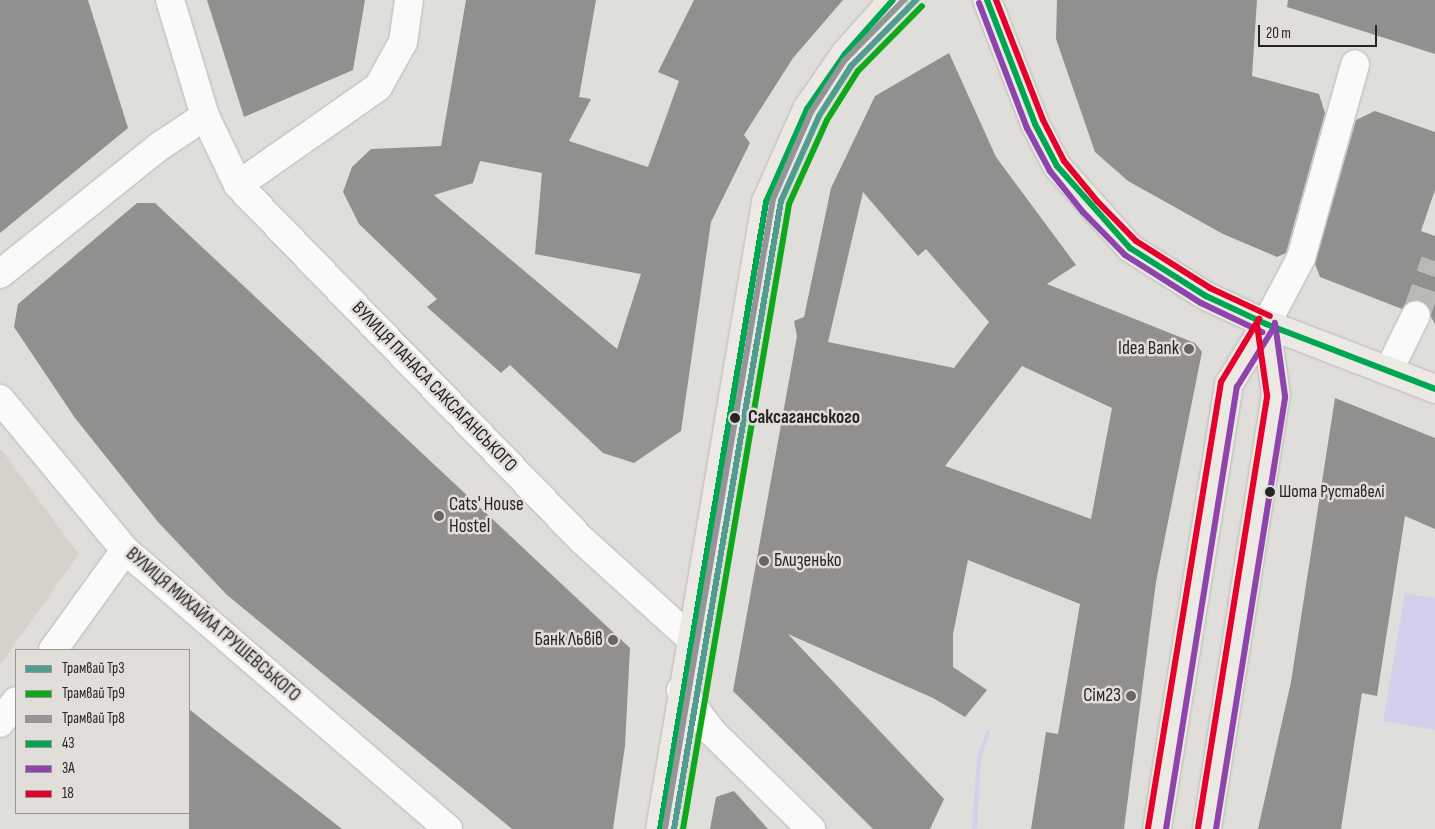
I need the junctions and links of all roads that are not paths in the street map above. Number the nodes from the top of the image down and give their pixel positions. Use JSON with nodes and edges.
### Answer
{"nodes":[{"id":1,"x":170,"y":0,"type":"edge"},
{"id":2,"x":409,"y":0,"type":"edge"},
{"id":3,"x":893,"y":0,"type":"edge"},
{"id":4,"x":988,"y":0,"type":"edge"},
{"id":5,"x":1355,"y":64,"type":"dead end"},
{"id":6,"x":206,"y":116,"type":"junction"},
{"id":7,"x":238,"y":185,"type":"junction"},
{"id":8,"x":0,"y":274,"type":"edge"},
{"id":9,"x":1416,"y":315,"type":"tunnel mouth"},
{"id":10,"x":1266,"y":324,"type":"junction"},
{"id":11,"x":1389,"y":370,"type":"junction"},
{"id":12,"x":1435,"y":389,"type":"edge"},
{"id":13,"x":0,"y":399,"type":"edge"},
{"id":14,"x":125,"y":550,"type":"junction"},
{"id":15,"x":689,"y":637,"type":"junction"},
{"id":16,"x":54,"y":649,"type":"edge"},
{"id":17,"x":681,"y":690,"type":"junction"},
{"id":18,"x":15,"y":702,"type":"edge"},
{"id":19,"x":0,"y":723,"type":"edge"},
{"id":20,"x":448,"y":829,"type":"edge"},
{"id":21,"x":660,"y":829,"type":"edge"},
{"id":22,"x":810,"y":829,"type":"edge"},
{"id":23,"x":1157,"y":829,"type":"edge"},
{"id":24,"x":1207,"y":829,"type":"edge"}],
"edges":[{"from":1,"to":6,"type":"street","name":"ВУЛИЦЯ ПАНАСА САКСАГАНСЬКОГО"},
{"from":2,"to":7,"type":"street"},
{"from":3,"to":15,"type":"main road"},
{"from":4,"to":10,"type":"main road"},
{"from":5,"to":10,"type":"street"},
{"from":6,"to":7,"type":"street","name":"ВУЛИЦЯ ПАНАСА САКСАГАНСЬКОГО"},
{"from":6,"to":8,"type":"street"},
{"from":7,"to":15,"type":"street","name":"ВУЛИЦЯ ПАНАСА САКСАГАНСЬКОГО"},
{"from":9,"to":11,"type":"street"},
{"from":10,"to":11,"type":"main road"},
{"from":10,"to":23,"type":"main road"},
{"from":10,"to":24,"type":"main road"},
{"from":11,"to":12,"type":"main road"},
{"from":13,"to":14,"type":"street","name":"ВУЛИЦЯ МИХАЙЛА ГРУШЕВСЬКОГО"},
{"from":14,"to":16,"type":"street"},
{"from":14,"to":20,"type":"street","name":"ВУЛИЦЯ МИХАЙЛА ГРУШЕВСЬКОГО"},
{"from":15,"to":17,"type":"main road"},
{"from":17,"to":21,"type":"main road"},
{"from":17,"to":22,"type":"street"},
{"from":18,"to":19,"type":"street"}]}
